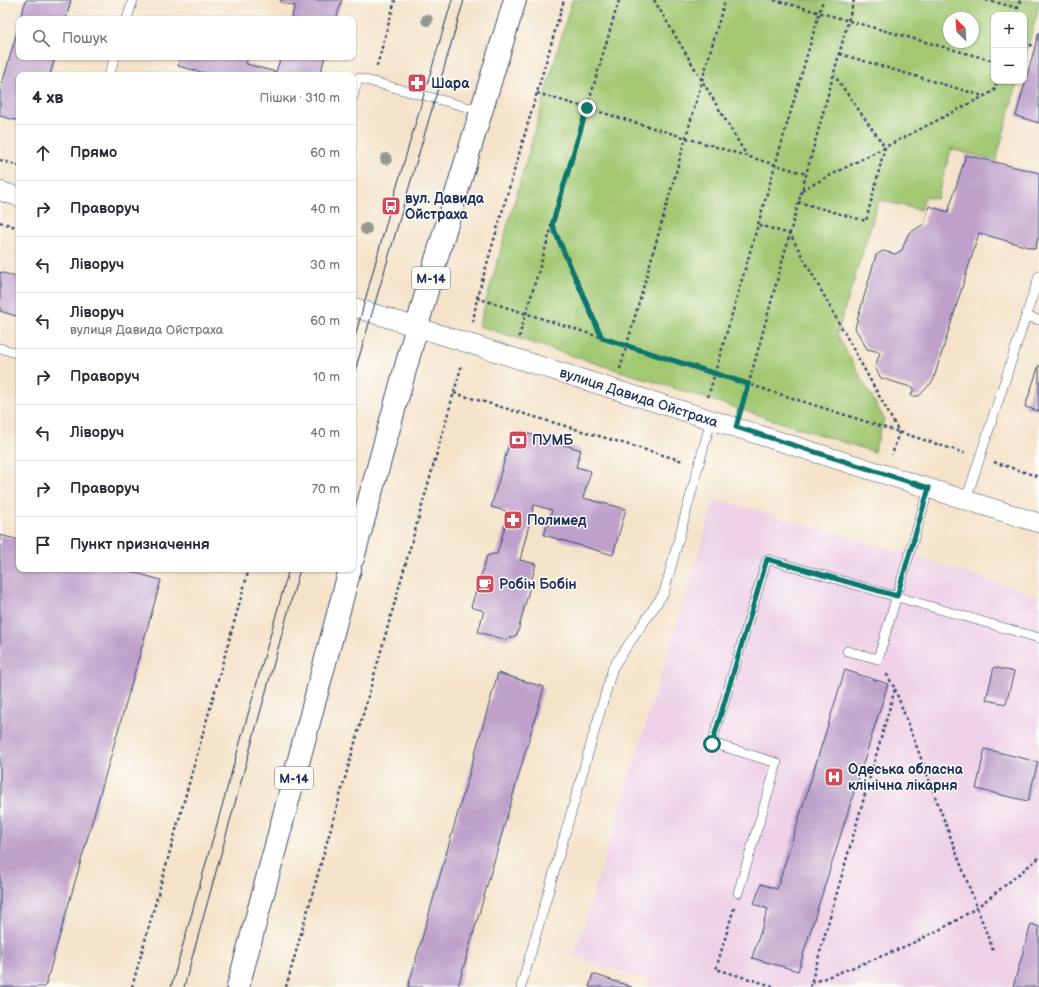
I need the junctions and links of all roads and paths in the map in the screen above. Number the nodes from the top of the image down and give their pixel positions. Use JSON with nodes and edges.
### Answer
{"nodes":[{"id":1,"x":133,"y":0,"type":"edge"},
{"id":2,"x":395,"y":0,"type":"edge"},
{"id":3,"x":515,"y":0,"type":"edge"},
{"id":4,"x":564,"y":0,"type":"edge"},
{"id":5,"x":619,"y":0,"type":"edge"},
{"id":6,"x":654,"y":0,"type":"edge"},
{"id":7,"x":725,"y":0,"type":"edge"},
{"id":8,"x":774,"y":0,"type":"edge"},
{"id":9,"x":823,"y":0,"type":"edge"},
{"id":10,"x":854,"y":0,"type":"edge"},
{"id":11,"x":986,"y":0,"type":"edge"},
{"id":12,"x":1020,"y":0,"type":"edge"},
{"id":13,"x":1018,"y":8,"type":"junction"},
{"id":14,"x":1017,"y":12,"type":"edge"},
{"id":15,"x":820,"y":13,"type":"junction"},
{"id":16,"x":128,"y":16,"type":"edge"},
{"id":17,"x":848,"y":20,"type":"junction"},
{"id":18,"x":1027,"y":44,"type":"edge"},
{"id":19,"x":1034,"y":46,"type":"dead end"},
{"id":20,"x":840,"y":54,"type":"junction"},
{"id":21,"x":114,"y":60,"type":"edge"},
{"id":22,"x":991,"y":60,"type":"edge"},
{"id":23,"x":110,"y":72,"type":"edge"},
{"id":24,"x":834,"y":75,"type":"junction"},
{"id":25,"x":702,"y":81,"type":"junction"},
{"id":26,"x":372,"y":82,"type":"junction"},
{"id":27,"x":996,"y":84,"type":"edge"},
{"id":28,"x":356,"y":86,"type":"edge"},
{"id":29,"x":537,"y":93,"type":"junction"},
{"id":30,"x":984,"y":96,"type":"junction"},
{"id":31,"x":587,"y":108,"type":"junction"},
{"id":32,"x":482,"y":111,"type":"junction"},
{"id":33,"x":686,"y":138,"type":"junction"},
{"id":34,"x":885,"y":147,"type":"junction"},
{"id":35,"x":747,"y":156,"type":"junction"},
{"id":36,"x":0,"y":160,"type":"edge"},
{"id":37,"x":16,"y":165,"type":"edge"},
{"id":38,"x":776,"y":165,"type":"junction"},
{"id":39,"x":806,"y":174,"type":"junction"},
{"id":40,"x":802,"y":190,"type":"junction"},
{"id":41,"x":0,"y":191,"type":"edge"},
{"id":42,"x":16,"y":196,"type":"edge"},
{"id":43,"x":798,"y":202,"type":"junction"},
{"id":44,"x":0,"y":222,"type":"edge"},
{"id":45,"x":552,"y":225,"type":"junction"},
{"id":46,"x":759,"y":225,"type":"junction"},
{"id":47,"x":16,"y":227,"type":"edge"},
{"id":48,"x":790,"y":234,"type":"junction"},
{"id":49,"x":1039,"y":276,"type":"edge"},
{"id":50,"x":477,"y":298,"type":"junction"},
{"id":51,"x":356,"y":308,"type":"edge"},
{"id":52,"x":526,"y":314,"type":"junction"},
{"id":53,"x":1026,"y":316,"type":"junction"},
{"id":54,"x":1039,"y":320,"type":"edge"},
{"id":55,"x":417,"y":326,"type":"junction"},
{"id":56,"x":602,"y":338,"type":"junction"},
{"id":57,"x":469,"y":343,"type":"junction"},
{"id":58,"x":626,"y":345,"type":"junction"},
{"id":59,"x":0,"y":348,"type":"edge"},
{"id":60,"x":16,"y":353,"type":"edge"},
{"id":61,"x":513,"y":357,"type":"junction"},
{"id":62,"x":716,"y":374,"type":"junction"},
{"id":63,"x":748,"y":384,"type":"junction"},
{"id":64,"x":614,"y":389,"type":"junction"},
{"id":65,"x":454,"y":393,"type":"junction"},
{"id":66,"x":707,"y":418,"type":"junction"},
{"id":67,"x":736,"y":427,"type":"junction"},
{"id":68,"x":899,"y":432,"type":"junction"},
{"id":69,"x":979,"y":457,"type":"junction"},
{"id":70,"x":698,"y":466,"type":"junction"},
{"id":71,"x":1039,"y":477,"type":"edge"},
{"id":72,"x":929,"y":488,"type":"junction"},
{"id":73,"x":966,"y":500,"type":"junction"},
{"id":74,"x":1039,"y":523,"type":"edge"},
{"id":75,"x":356,"y":544,"type":"edge"},
{"id":76,"x":248,"y":572,"type":"edge"},
{"id":77,"x":349,"y":572,"type":"edge"},
{"id":78,"x":897,"y":596,"type":"junction"},
{"id":79,"x":1039,"y":638,"type":"edge"},
{"id":80,"x":847,"y":651,"type":"dead end"},
{"id":81,"x":878,"y":659,"type":"junction"},
{"id":82,"x":894,"y":689,"type":"junction"},
{"id":83,"x":1039,"y":858,"type":"edge"},
{"id":84,"x":738,"y":892,"type":"joint"},
{"id":85,"x":977,"y":907,"type":"junction"},
{"id":86,"x":994,"y":953,"type":"dead end"},
{"id":87,"x":811,"y":983,"type":"junction"},
{"id":88,"x":132,"y":987,"type":"edge"},
{"id":89,"x":238,"y":987,"type":"edge"},
{"id":90,"x":286,"y":987,"type":"edge"},
{"id":91,"x":521,"y":987,"type":"edge"},
{"id":92,"x":776,"y":987,"type":"edge"},
{"id":93,"x":810,"y":987,"type":"edge"}],
"edges":[{"from":1,"to":16,"type":"lane"},
{"from":2,"to":26,"type":"path"},
{"from":3,"to":32,"type":"highway","number":"М-14"},
{"from":4,"to":29,"type":"path"},
{"from":5,"to":31,"type":"path"},
{"from":6,"to":25,"type":"path"},
{"from":7,"to":25,"type":"path"},
{"from":8,"to":15,"type":"path"},
{"from":9,"to":15,"type":"path"},
{"from":10,"to":17,"type":"path"},
{"from":11,"to":13,"type":"path"},
{"from":12,"to":13,"type":"path"},
{"from":13,"to":14,"type":"path"},
{"from":15,"to":17,"type":"path"},
{"from":15,"to":38,"type":"path"},
{"from":17,"to":20,"type":"path"},
{"from":17,"to":22,"type":"path"},
{"from":18,"to":19,"type":"path"},
{"from":20,"to":24,"type":"path"},
{"from":20,"to":30,"type":"path"},
{"from":21,"to":23,"type":"lane"},
{"from":24,"to":34,"type":"path"},
{"from":24,"to":39,"type":"path"},
{"from":25,"to":33,"type":"path"},
{"from":25,"to":35,"type":"path"},
{"from":26,"to":28,"type":"lane"},
{"from":26,"to":32,"type":"lane"},
{"from":27,"to":30,"type":"path"},
{"from":29,"to":31,"type":"path"},
{"from":29,"to":50,"type":"path"},
{"from":30,"to":34,"type":"path"},
{"from":31,"to":33,"type":"path"},
{"from":31,"to":45,"type":"path"},
{"from":32,"to":55,"type":"highway","number":"М-14"},
{"from":33,"to":35,"type":"path"},
{"from":33,"to":58,"type":"path"},
{"from":34,"to":40,"type":"path"},
{"from":34,"to":43,"type":"path"},
{"from":35,"to":38,"type":"path"},
{"from":36,"to":37,"type":"path"},
{"from":38,"to":39,"type":"path"},
{"from":38,"to":46,"type":"path"},
{"from":39,"to":40,"type":"path"},
{"from":40,"to":43,"type":"path"},
{"from":41,"to":42,"type":"street"},
{"from":43,"to":48,"type":"path"},
{"from":44,"to":47,"type":"path"},
{"from":45,"to":52,"type":"path"},
{"from":45,"to":56,"type":"path"},
{"from":46,"to":48,"type":"path"},
{"from":46,"to":62,"type":"path"},
{"from":48,"to":63,"type":"path"},
{"from":48,"to":68,"type":"path"},
{"from":49,"to":53,"type":"lane"},
{"from":50,"to":52,"type":"path"},
{"from":50,"to":57,"type":"path"},
{"from":51,"to":55,"type":"street","name":"вулиця Давида Ойстраха"},
{"from":52,"to":56,"type":"path"},
{"from":52,"to":61,"type":"path"},
{"from":53,"to":54,"type":"lane"},
{"from":53,"to":69,"type":"lane"},
{"from":55,"to":57,"type":"street","name":"вулиця Давида Ойстраха"},
{"from":55,"to":75,"type":"highway","number":"М-14"},
{"from":56,"to":58,"type":"path"},
{"from":57,"to":61,"type":"street","name":"вулиця Давида Ойстраха"},
{"from":57,"to":65,"type":"path"},
{"from":58,"to":62,"type":"path"},
{"from":58,"to":64,"type":"path"},
{"from":59,"to":60,"type":"lane"},
{"from":61,"to":64,"type":"street","name":"вулиця Давида Ойстраха"},
{"from":62,"to":63,"type":"path"},
{"from":62,"to":66,"type":"path"},
{"from":63,"to":67,"type":"path"},
{"from":63,"to":68,"type":"path"},
{"from":64,"to":66,"type":"street","name":"вулиця Давида Ойстраха"},
{"from":65,"to":70,"type":"path"},
{"from":65,"to":90,"type":"path"},
{"from":66,"to":67,"type":"street","name":"вулиця Давида Ойстраха"},
{"from":66,"to":70,"type":"lane"},
{"from":67,"to":72,"type":"street","name":"вулиця Давида Ойстраха"},
{"from":68,"to":69,"type":"path"},
{"from":69,"to":71,"type":"path"},
{"from":69,"to":73,"type":"lane"},
{"from":70,"to":91,"type":"lane"},
{"from":72,"to":73,"type":"street","name":"вулиця Давида Ойстраха"},
{"from":72,"to":78,"type":"lane"},
{"from":73,"to":74,"type":"street","name":"вулиця Давида Ойстраха"},
{"from":76,"to":88,"type":"path"},
{"from":77,"to":89,"type":"highway","number":"М-14"},
{"from":78,"to":79,"type":"lane"},
{"from":78,"to":81,"type":"lane"},
{"from":78,"to":84,"type":"lane"},
{"from":80,"to":81,"type":"lane"},
{"from":81,"to":82,"type":"path"},
{"from":82,"to":85,"type":"path"},
{"from":82,"to":87,"type":"path"},
{"from":83,"to":85,"type":"path"},
{"from":84,"to":92,"type":"path"},
{"from":85,"to":86,"type":"path"},
{"from":85,"to":87,"type":"path"},
{"from":87,"to":93,"type":"path"}]}
